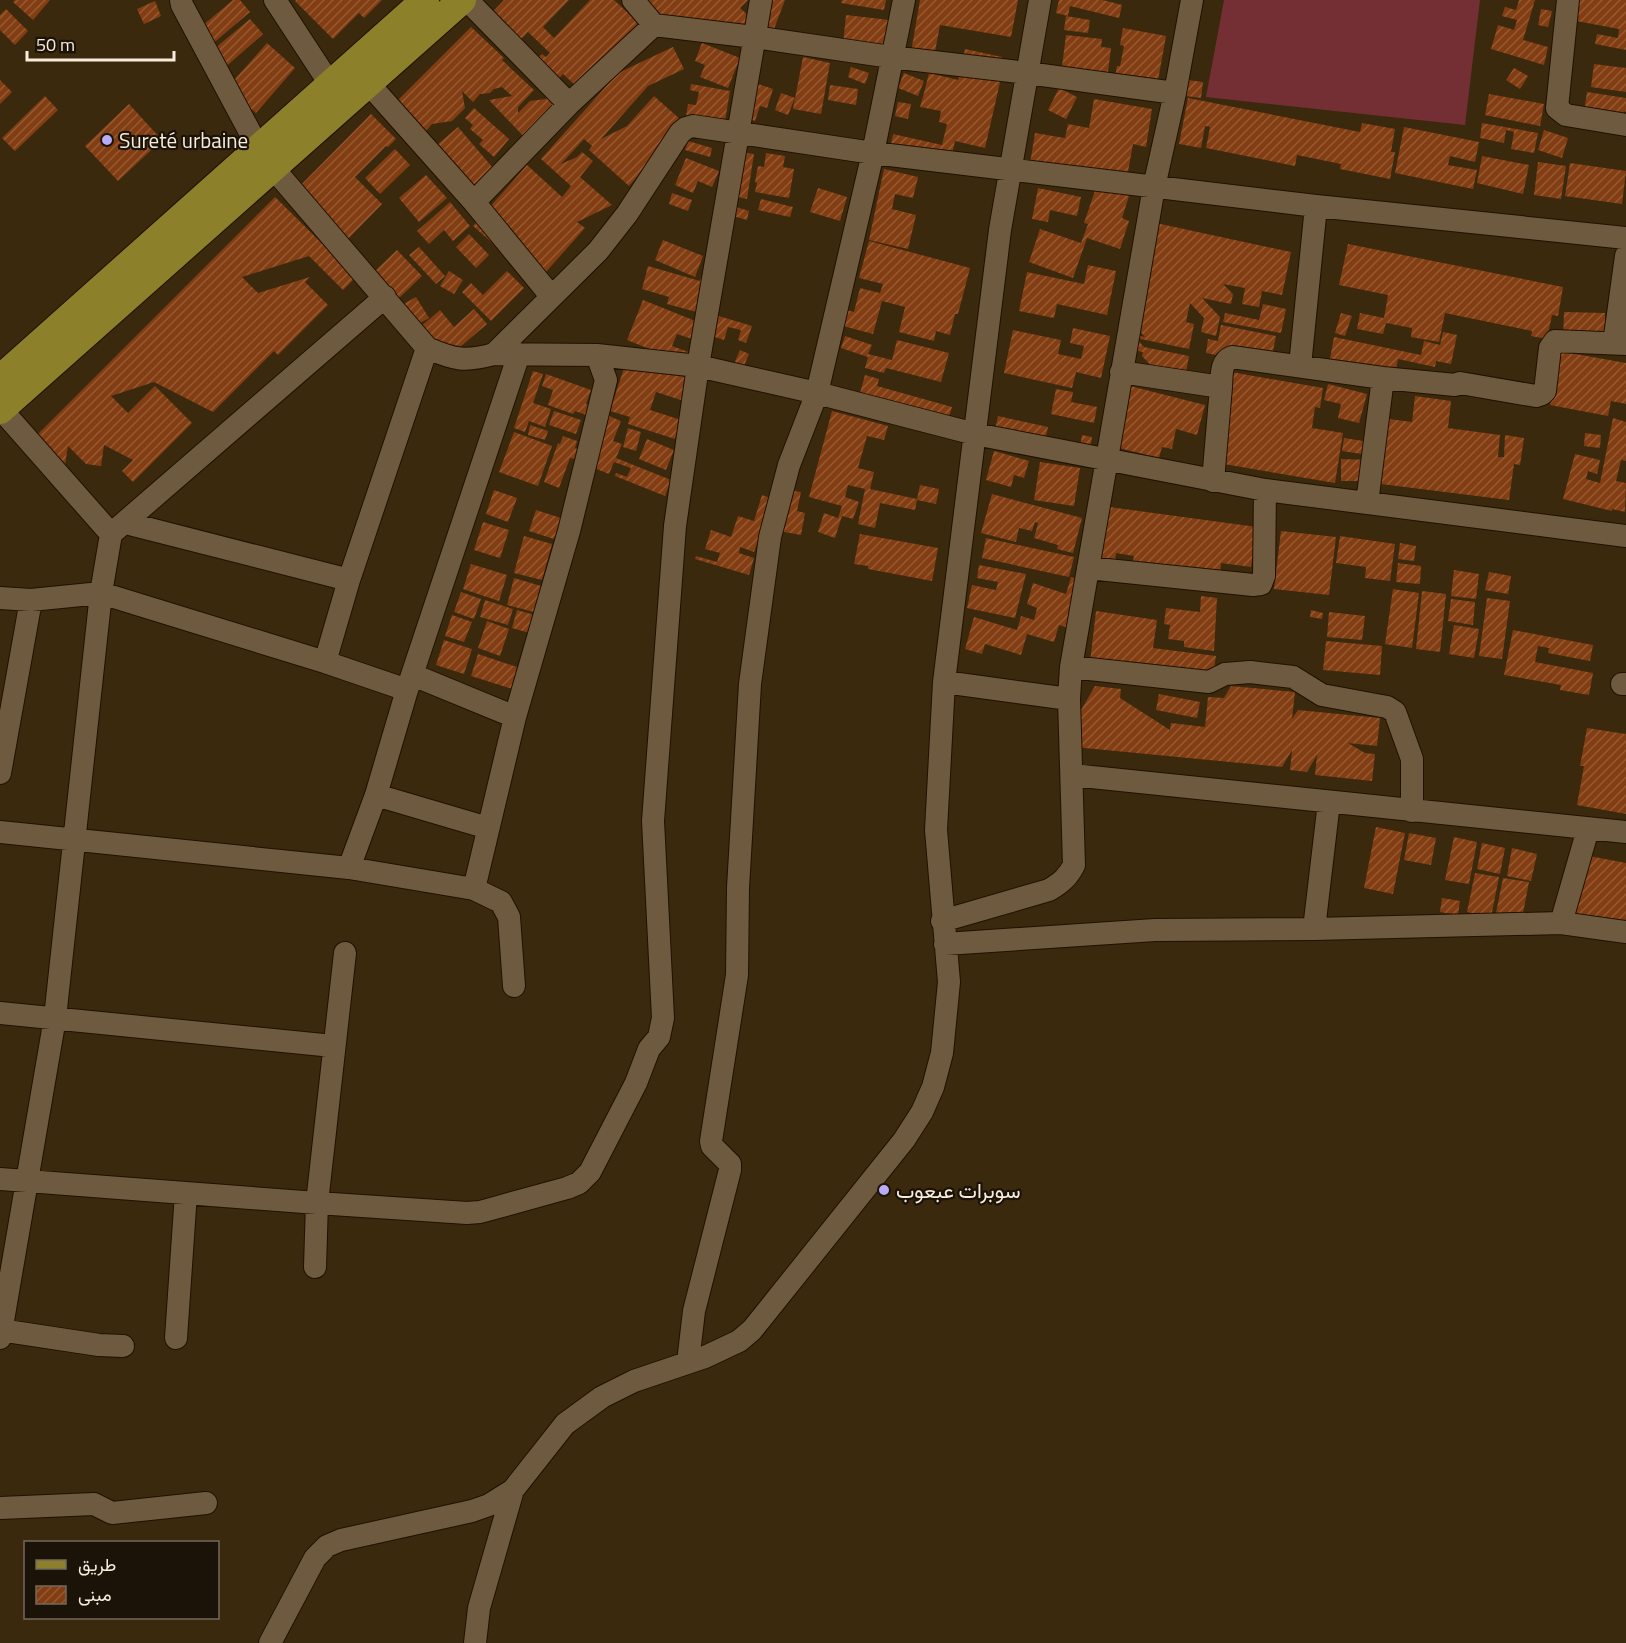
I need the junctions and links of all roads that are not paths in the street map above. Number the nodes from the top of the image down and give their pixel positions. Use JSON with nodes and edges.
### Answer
{"nodes":[{"id":1,"x":181,"y":0,"type":"edge"},
{"id":2,"x":425,"y":0,"type":"edge"},
{"id":3,"x":462,"y":0,"type":"edge"},
{"id":4,"x":467,"y":0,"type":"edge"},
{"id":5,"x":633,"y":0,"type":"edge"},
{"id":6,"x":761,"y":0,"type":"edge"},
{"id":7,"x":904,"y":0,"type":"edge"},
{"id":8,"x":1040,"y":0,"type":"edge"},
{"id":9,"x":1192,"y":0,"type":"edge"},
{"id":10,"x":1568,"y":0,"type":"edge"},
{"id":11,"x":281,"y":3,"type":"edge"},
{"id":12,"x":654,"y":26,"type":"junction"},
{"id":13,"x":754,"y":37,"type":"junction"},
{"id":14,"x":891,"y":57,"type":"junction"},
{"id":15,"x":1027,"y":72,"type":"junction"},
{"id":16,"x":368,"y":83,"type":"junction"},
{"id":17,"x":330,"y":84,"type":"junction"},
{"id":18,"x":1175,"y":93,"type":"junction"},
{"id":19,"x":569,"y":104,"type":"junction"},
{"id":20,"x":1626,"y":125,"type":"edge"},
{"id":21,"x":740,"y":132,"type":"junction"},
{"id":22,"x":873,"y":153,"type":"junction"},
{"id":23,"x":266,"y":158,"type":"junction"},
{"id":24,"x":1010,"y":168,"type":"junction"},
{"id":25,"x":1154,"y":187,"type":"junction"},
{"id":26,"x":474,"y":202,"type":"junction"},
{"id":27,"x":1316,"y":206,"type":"junction"},
{"id":28,"x":1626,"y":238,"type":"edge"},
{"id":29,"x":1626,"y":256,"type":"edge"},
{"id":30,"x":551,"y":296,"type":"junction"},
{"id":31,"x":385,"y":297,"type":"junction"},
{"id":32,"x":1620,"y":343,"type":"edge"},
{"id":33,"x":428,"y":348,"type":"junction"},
{"id":34,"x":494,"y":354,"type":"junction"},
{"id":35,"x":519,"y":354,"type":"junction"},
{"id":36,"x":597,"y":355,"type":"junction"},
{"id":37,"x":698,"y":366,"type":"junction"},
{"id":38,"x":1300,"y":366,"type":"junction"},
{"id":39,"x":1121,"y":372,"type":"junction"},
{"id":40,"x":1383,"y":378,"type":"junction"},
{"id":41,"x":0,"y":379,"type":"edge"},
{"id":42,"x":1221,"y":387,"type":"junction"},
{"id":43,"x":817,"y":393,"type":"junction"},
{"id":44,"x":0,"y":409,"type":"edge"},
{"id":45,"x":975,"y":434,"type":"junction"},
{"id":46,"x":1106,"y":458,"type":"junction"},
{"id":47,"x":1213,"y":481,"type":"junction"},
{"id":48,"x":1265,"y":490,"type":"junction"},
{"id":49,"x":1367,"y":503,"type":"junction"},
{"id":50,"x":118,"y":528,"type":"junction"},
{"id":51,"x":1626,"y":536,"type":"edge"},
{"id":52,"x":1088,"y":568,"type":"junction"},
{"id":53,"x":349,"y":580,"type":"junction"},
{"id":54,"x":101,"y":593,"type":"junction"},
{"id":55,"x":0,"y":598,"type":"edge"},
{"id":56,"x":31,"y":600,"type":"junction"},
{"id":57,"x":325,"y":662,"type":"junction"},
{"id":58,"x":1071,"y":667,"type":"junction"},
{"id":59,"x":944,"y":682,"type":"junction"},
{"id":60,"x":410,"y":683,"type":"junction"},
{"id":61,"x":1069,"y":699,"type":"junction"},
{"id":62,"x":515,"y":717,"type":"junction"},
{"id":63,"x":0,"y":773,"type":"edge"},
{"id":64,"x":1072,"y":776,"type":"junction"},
{"id":65,"x":376,"y":795,"type":"junction"},
{"id":66,"x":1329,"y":802,"type":"junction"},
{"id":67,"x":1412,"y":811,"type":"junction"},
{"id":68,"x":488,"y":828,"type":"junction"},
{"id":69,"x":1588,"y":829,"type":"junction"},
{"id":70,"x":0,"y":832,"type":"edge"},
{"id":71,"x":1626,"y":832,"type":"edge"},
{"id":72,"x":75,"y":839,"type":"junction"},
{"id":73,"x":349,"y":868,"type":"junction"},
{"id":74,"x":474,"y":889,"type":"junction"},
{"id":75,"x":942,"y":921,"type":"junction"},
{"id":76,"x":1561,"y":923,"type":"junction"},
{"id":77,"x":1314,"y":929,"type":"junction"},
{"id":78,"x":1626,"y":932,"type":"edge"},
{"id":79,"x":945,"y":944,"type":"junction"},
{"id":80,"x":345,"y":953,"type":"dead end"},
{"id":81,"x":514,"y":986,"type":"dead end"},
{"id":82,"x":0,"y":1013,"type":"edge"},
{"id":83,"x":55,"y":1018,"type":"junction"},
{"id":84,"x":333,"y":1046,"type":"junction"},
{"id":85,"x":0,"y":1179,"type":"edge"},
{"id":86,"x":27,"y":1181,"type":"junction"},
{"id":87,"x":186,"y":1193,"type":"junction"},
{"id":88,"x":317,"y":1203,"type":"junction"},
{"id":89,"x":315,"y":1267,"type":"dead end"},
{"id":90,"x":0,"y":1332,"type":"edge"},
{"id":91,"x":176,"y":1338,"type":"dead end"},
{"id":92,"x":123,"y":1346,"type":"dead end"},
{"id":93,"x":688,"y":1362,"type":"junction"},
{"id":94,"x":513,"y":1490,"type":"junction"},
{"id":95,"x":206,"y":1503,"type":"dead end"},
{"id":96,"x":0,"y":1508,"type":"edge"},
{"id":97,"x":270,"y":1643,"type":"edge"},
{"id":98,"x":475,"y":1643,"type":"edge"}],
"edges":[{"from":1,"to":23,"type":"street"},
{"from":2,"to":17,"type":"main road"},
{"from":3,"to":16,"type":"main road"},
{"from":4,"to":19,"type":"street"},
{"from":5,"to":12,"type":"street"},
{"from":6,"to":13,"type":"street"},
{"from":7,"to":14,"type":"street"},
{"from":8,"to":15,"type":"street"},
{"from":9,"to":18,"type":"street"},
{"from":10,"to":20,"type":"street"},
{"from":11,"to":17,"type":"street"},
{"from":12,"to":13,"type":"street"},
{"from":12,"to":19,"type":"street"},
{"from":13,"to":14,"type":"street"},
{"from":13,"to":21,"type":"street"},
{"from":14,"to":15,"type":"street"},
{"from":14,"to":22,"type":"street"},
{"from":15,"to":18,"type":"street"},
{"from":15,"to":24,"type":"street"},
{"from":16,"to":23,"type":"main road"},
{"from":16,"to":26,"type":"street"},
{"from":17,"to":23,"type":"main road"},
{"from":18,"to":25,"type":"street"},
{"from":19,"to":26,"type":"street"},
{"from":21,"to":22,"type":"street"},
{"from":21,"to":30,"type":"street"},
{"from":21,"to":37,"type":"street"},
{"from":22,"to":24,"type":"street"},
{"from":22,"to":43,"type":"street"},
{"from":23,"to":31,"type":"street"},
{"from":23,"to":41,"type":"main road"},
{"from":23,"to":44,"type":"main road"},
{"from":24,"to":25,"type":"street"},
{"from":24,"to":45,"type":"street"},
{"from":25,"to":27,"type":"street"},
{"from":25,"to":39,"type":"street"},
{"from":26,"to":30,"type":"street"},
{"from":27,"to":28,"type":"street"},
{"from":27,"to":38,"type":"street"},
{"from":29,"to":32,"type":"street"},
{"from":30,"to":34,"type":"street"},
{"from":31,"to":33,"type":"street"},
{"from":31,"to":50,"type":"street"},
{"from":32,"to":40,"type":"street"},
{"from":33,"to":34,"type":"street"},
{"from":33,"to":53,"type":"street"},
{"from":34,"to":35,"type":"street"},
{"from":35,"to":36,"type":"street"},
{"from":35,"to":60,"type":"street"},
{"from":36,"to":37,"type":"street"},
{"from":36,"to":62,"type":"street"},
{"from":37,"to":43,"type":"street"},
{"from":37,"to":88,"type":"street"},
{"from":38,"to":40,"type":"street"},
{"from":38,"to":42,"type":"street"},
{"from":39,"to":42,"type":"street"},
{"from":39,"to":46,"type":"street"},
{"from":40,"to":49,"type":"street"},
{"from":42,"to":47,"type":"street"},
{"from":43,"to":45,"type":"street"},
{"from":43,"to":93,"type":"street"},
{"from":44,"to":50,"type":"street"},
{"from":45,"to":46,"type":"street"},
{"from":45,"to":59,"type":"street"},
{"from":46,"to":47,"type":"street"},
{"from":46,"to":52,"type":"street"},
{"from":47,"to":48,"type":"street"},
{"from":48,"to":49,"type":"street"},
{"from":48,"to":52,"type":"street"},
{"from":49,"to":51,"type":"street"},
{"from":50,"to":53,"type":"street"},
{"from":50,"to":54,"type":"street"},
{"from":52,"to":58,"type":"street"},
{"from":53,"to":57,"type":"street"},
{"from":54,"to":56,"type":"street"},
{"from":54,"to":57,"type":"street"},
{"from":54,"to":72,"type":"street"},
{"from":55,"to":56,"type":"street"},
{"from":56,"to":63,"type":"street"},
{"from":57,"to":60,"type":"street"},
{"from":58,"to":61,"type":"street"},
{"from":58,"to":67,"type":"street"},
{"from":59,"to":61,"type":"street"},
{"from":59,"to":75,"type":"street"},
{"from":60,"to":62,"type":"street"},
{"from":60,"to":65,"type":"street"},
{"from":61,"to":64,"type":"street"},
{"from":62,"to":68,"type":"street"},
{"from":64,"to":66,"type":"street"},
{"from":64,"to":75,"type":"street"},
{"from":65,"to":68,"type":"street"},
{"from":65,"to":73,"type":"street"},
{"from":66,"to":67,"type":"street"},
{"from":66,"to":77,"type":"street"},
{"from":67,"to":69,"type":"street"},
{"from":68,"to":74,"type":"street"},
{"from":69,"to":71,"type":"street"},
{"from":69,"to":76,"type":"street"},
{"from":70,"to":72,"type":"street"},
{"from":72,"to":73,"type":"street"},
{"from":72,"to":83,"type":"street"},
{"from":73,"to":74,"type":"street"},
{"from":74,"to":81,"type":"street"},
{"from":75,"to":79,"type":"street"},
{"from":76,"to":77,"type":"street"},
{"from":76,"to":78,"type":"street"},
{"from":77,"to":79,"type":"street"},
{"from":79,"to":93,"type":"street"},
{"from":80,"to":84,"type":"street"},
{"from":82,"to":83,"type":"street"},
{"from":83,"to":84,"type":"street"},
{"from":83,"to":86,"type":"street"},
{"from":84,"to":88,"type":"street"},
{"from":85,"to":86,"type":"street"},
{"from":86,"to":87,"type":"street"},
{"from":86,"to":90,"type":"street"},
{"from":87,"to":88,"type":"street"},
{"from":87,"to":91,"type":"street"},
{"from":88,"to":89,"type":"street"},
{"from":90,"to":92,"type":"street"},
{"from":93,"to":94,"type":"street"},
{"from":94,"to":97,"type":"street"},
{"from":94,"to":98,"type":"street"},
{"from":95,"to":96,"type":"street"}]}
